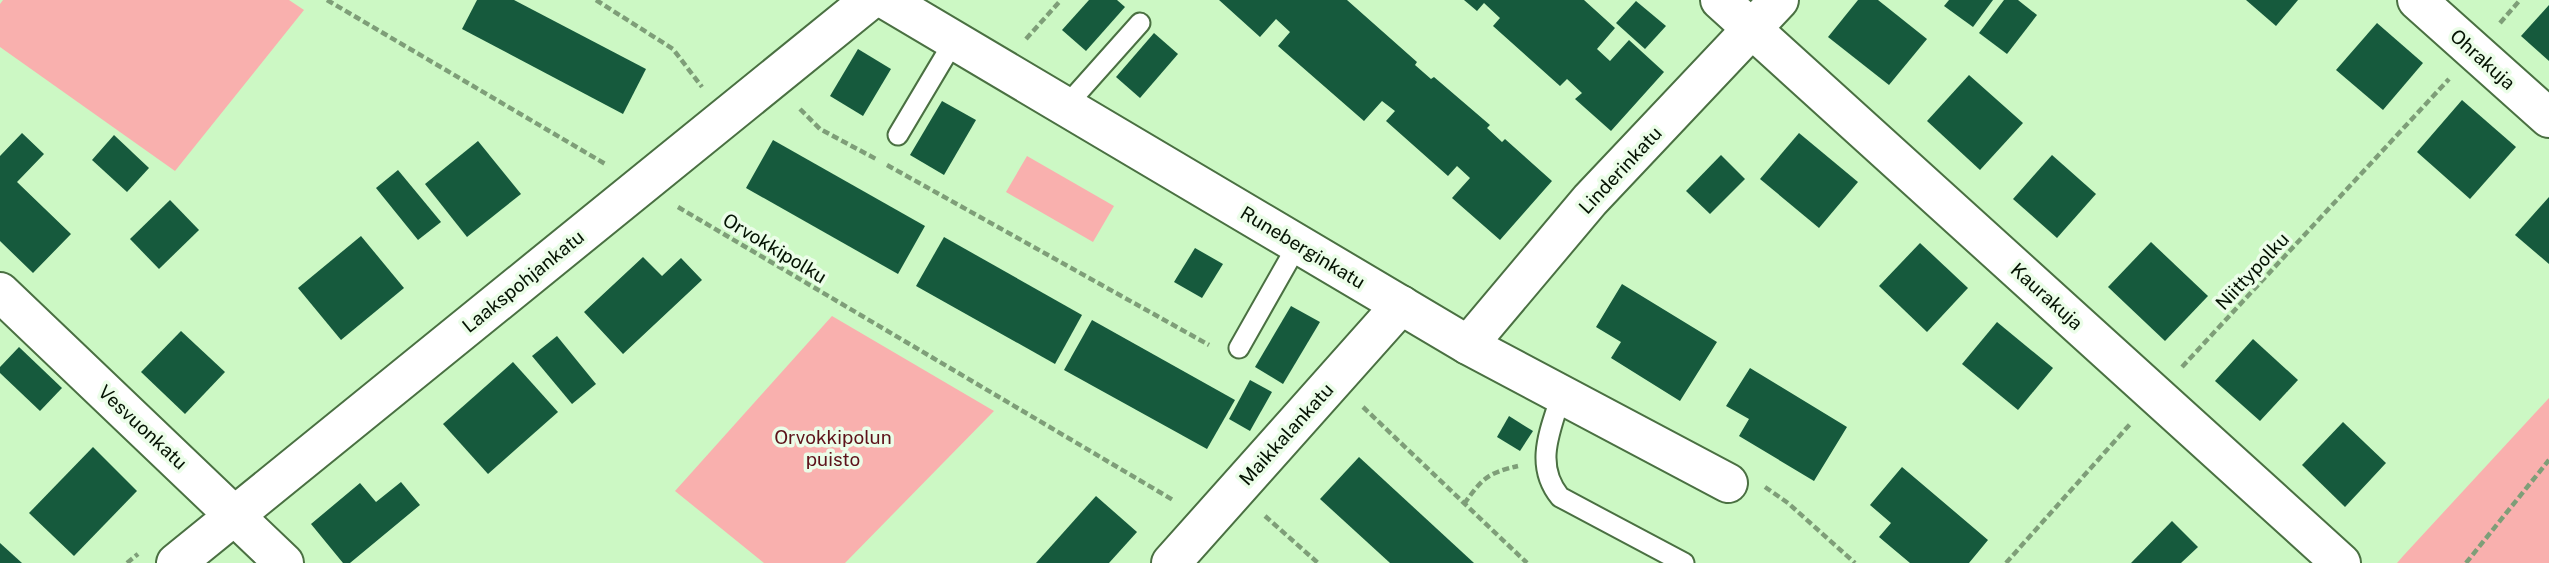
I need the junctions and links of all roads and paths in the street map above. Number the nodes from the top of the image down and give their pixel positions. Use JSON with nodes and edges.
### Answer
{"nodes":[{"id":1,"x":327,"y":0,"type":"edge"},
{"id":2,"x":596,"y":0,"type":"edge"},
{"id":3,"x":870,"y":0,"type":"edge"},
{"id":4,"x":886,"y":0,"type":"edge"},
{"id":5,"x":1061,"y":0,"type":"edge"},
{"id":6,"x":1720,"y":0,"type":"edge"},
{"id":7,"x":1779,"y":0,"type":"edge"},
{"id":8,"x":2417,"y":0,"type":"edge"},
{"id":9,"x":2520,"y":0,"type":"edge"},
{"id":10,"x":1140,"y":23,"type":"dead end"},
{"id":11,"x":1752,"y":29,"type":"junction"},
{"id":12,"x":954,"y":41,"type":"junction"},
{"id":13,"x":2474,"y":52,"type":"junction"},
{"id":14,"x":784,"y":69,"type":"junction"},
{"id":15,"x":999,"y":69,"type":"junction"},
{"id":16,"x":703,"y":88,"type":"dead end"},
{"id":17,"x":1065,"y":107,"type":"junction"},
{"id":18,"x":2549,"y":118,"type":"edge"},
{"id":19,"x":898,"y":135,"type":"dead end"},
{"id":20,"x":640,"y":184,"type":"junction"},
{"id":21,"x":1298,"y":244,"type":"junction"},
{"id":22,"x":0,"y":292,"type":"edge"},
{"id":23,"x":1401,"y":305,"type":"junction"},
{"id":24,"x":1468,"y":345,"type":"junction"},
{"id":25,"x":1238,"y":348,"type":"joint"},
{"id":26,"x":1333,"y":382,"type":"junction"},
{"id":27,"x":2156,"y":395,"type":"junction"},
{"id":28,"x":1561,"y":396,"type":"junction"},
{"id":29,"x":2549,"y":460,"type":"edge"},
{"id":30,"x":1544,"y":461,"type":"junction"},
{"id":31,"x":1728,"y":483,"type":"dead end"},
{"id":32,"x":1236,"y":489,"type":"junction"},
{"id":33,"x":1788,"y":503,"type":"dead end"},
{"id":34,"x":1464,"y":504,"type":"junction"},
{"id":35,"x":236,"y":515,"type":"junction"},
{"id":36,"x":1208,"y":521,"type":"junction"},
{"id":37,"x":176,"y":563,"type":"edge"},
{"id":38,"x":284,"y":563,"type":"edge"},
{"id":39,"x":1171,"y":563,"type":"edge"},
{"id":40,"x":1318,"y":563,"type":"edge"},
{"id":41,"x":1527,"y":563,"type":"edge"},
{"id":42,"x":1684,"y":563,"type":"edge"},
{"id":43,"x":1856,"y":563,"type":"edge"},
{"id":44,"x":2006,"y":563,"type":"edge"},
{"id":45,"x":2341,"y":563,"type":"edge"},
{"id":46,"x":2466,"y":563,"type":"edge"}],
"edges":[{"from":1,"to":20,"type":"path","name":"Orvokkipolku"},
{"from":2,"to":16,"type":"path"},
{"from":3,"to":14,"type":"street","name":"Laakspohjankatu"},
{"from":4,"to":12,"type":"street","name":"Runeberginkatu"},
{"from":5,"to":15,"type":"path"},
{"from":6,"to":11,"type":"street","name":"Kaurakuja"},
{"from":7,"to":11,"type":"street","name":"Linderinkatu"},
{"from":8,"to":13,"type":"street","name":"Ohrakuja"},
{"from":9,"to":13,"type":"path","name":"Niittypolku"},
{"from":10,"to":17,"type":"lane"},
{"from":11,"to":24,"type":"street","name":"Linderinkatu"},
{"from":11,"to":27,"type":"street","name":"Kaurakuja"},
{"from":12,"to":15,"type":"street","name":"Runeberginkatu"},
{"from":12,"to":19,"type":"lane"},
{"from":13,"to":18,"type":"street","name":"Ohrakuja"},
{"from":13,"to":27,"type":"path","name":"Niittypolku"},
{"from":14,"to":20,"type":"street","name":"Laakspohjankatu"},
{"from":14,"to":25,"type":"path"},
{"from":15,"to":17,"type":"street","name":"Runeberginkatu"},
{"from":17,"to":21,"type":"street","name":"Runeberginkatu"},
{"from":20,"to":35,"type":"street","name":"Laakspohjankatu"},
{"from":20,"to":36,"type":"path","name":"Orvokkipolku"},
{"from":21,"to":23,"type":"street","name":"Runeberginkatu"},
{"from":21,"to":25,"type":"lane"},
{"from":22,"to":35,"type":"street","name":"Vesvuonkatu"},
{"from":23,"to":24,"type":"street","name":"Runeberginkatu"},
{"from":23,"to":26,"type":"street","name":"Maikkalankatu"},
{"from":24,"to":28,"type":"street","name":"Runeberginkatu"},
{"from":26,"to":32,"type":"street","name":"Maikkalankatu"},
{"from":26,"to":34,"type":"path"},
{"from":27,"to":44,"type":"path","name":"Niittypolku"},
{"from":27,"to":45,"type":"street","name":"Kaurakuja"},
{"from":28,"to":30,"type":"lane"},
{"from":28,"to":31,"type":"street","name":"Runeberginkatu"},
{"from":29,"to":46,"type":"path"},
{"from":30,"to":34,"type":"path"},
{"from":30,"to":42,"type":"lane"},
{"from":32,"to":36,"type":"street","name":"Maikkalankatu"},
{"from":32,"to":40,"type":"path"},
{"from":33,"to":43,"type":"path"},
{"from":34,"to":41,"type":"path"},
{"from":35,"to":37,"type":"street","name":"Laakspohjankatu"},
{"from":35,"to":38,"type":"street","name":"Vesvuonkatu"},
{"from":36,"to":39,"type":"street","name":"Maikkalankatu"}]}
